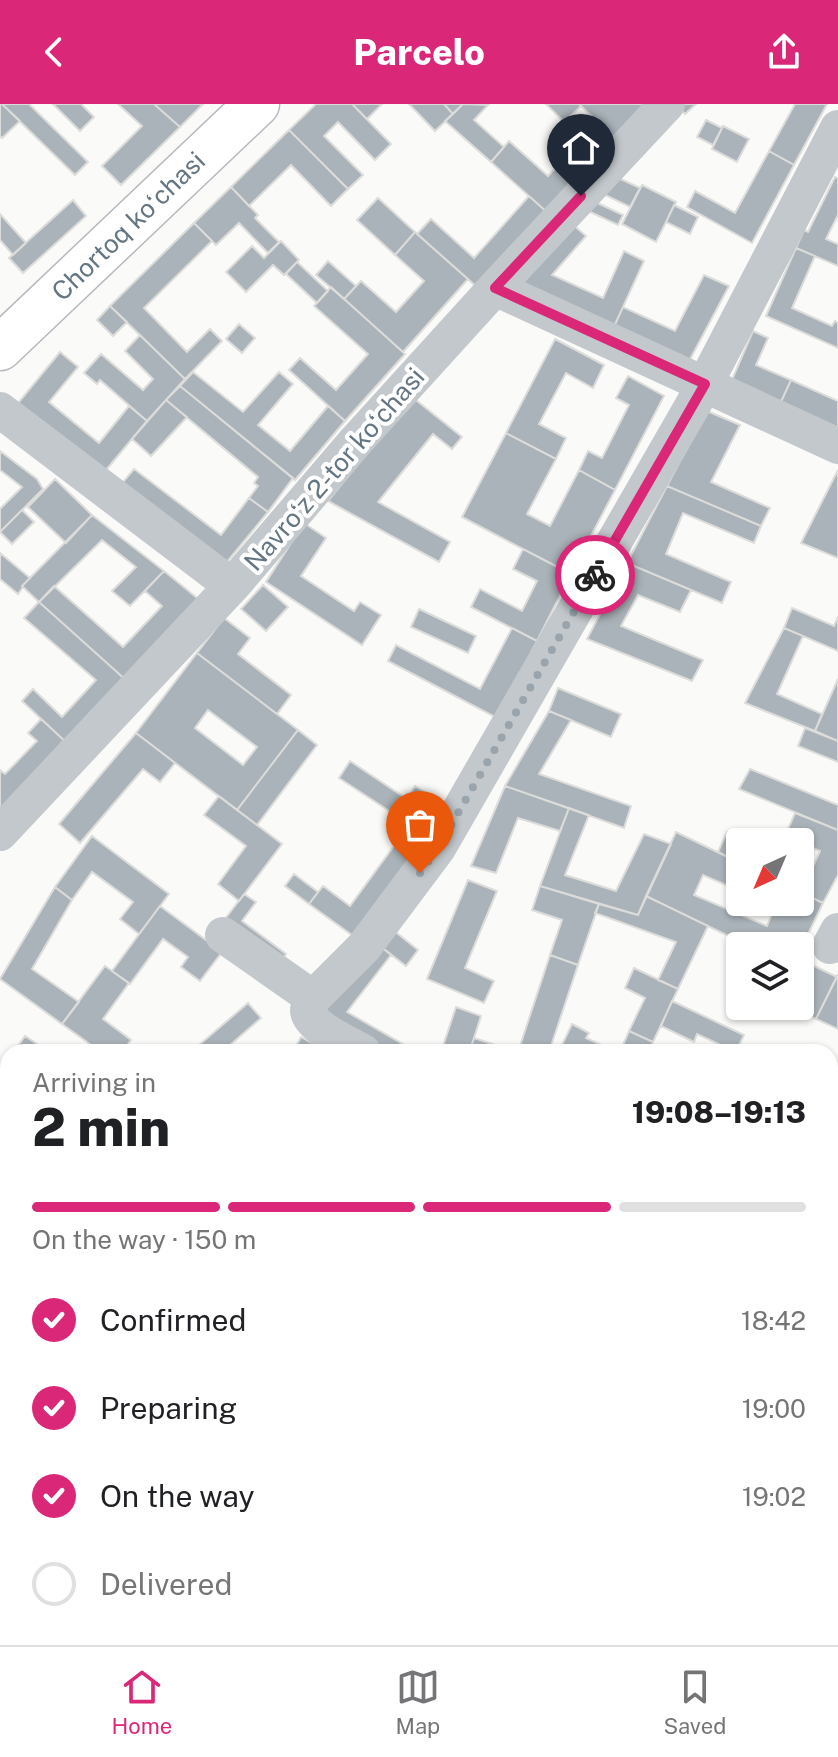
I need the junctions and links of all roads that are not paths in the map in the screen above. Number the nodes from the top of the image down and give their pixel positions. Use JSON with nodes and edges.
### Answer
{"nodes":[{"id":1,"x":257,"y":104,"type":"edge"},
{"id":2,"x":667,"y":104,"type":"edge"},
{"id":3,"x":838,"y":128,"type":"edge"},
{"id":4,"x":495,"y":288,"type":"junction"},
{"id":5,"x":0,"y":348,"type":"edge"},
{"id":6,"x":705,"y":384,"type":"junction"},
{"id":7,"x":0,"y":410,"type":"edge"},
{"id":8,"x":838,"y":446,"type":"edge"},
{"id":9,"x":232,"y":586,"type":"junction"},
{"id":10,"x":0,"y":833,"type":"edge"},
{"id":11,"x":223,"y":935,"type":"dead end"},
{"id":12,"x":313,"y":998,"type":"junction"},
{"id":13,"x":349,"y":1044,"type":"edge"}],
"edges":[{"from":1,"to":5,"type":"main road","name":"Chortoq koʻchasi"},
{"from":2,"to":4,"type":"street","name":"Navroʻz 2-tor koʻchasi"},
{"from":3,"to":6,"type":"street"},
{"from":4,"to":6,"type":"street"},
{"from":4,"to":9,"type":"street","name":"Navroʻz 2-tor koʻchasi"},
{"from":6,"to":8,"type":"street"},
{"from":6,"to":12,"type":"street"},
{"from":7,"to":9,"type":"street"},
{"from":9,"to":10,"type":"street","name":"Navroʻz 2-tor koʻchasi"},
{"from":11,"to":12,"type":"street"},
{"from":12,"to":13,"type":"street"}]}
